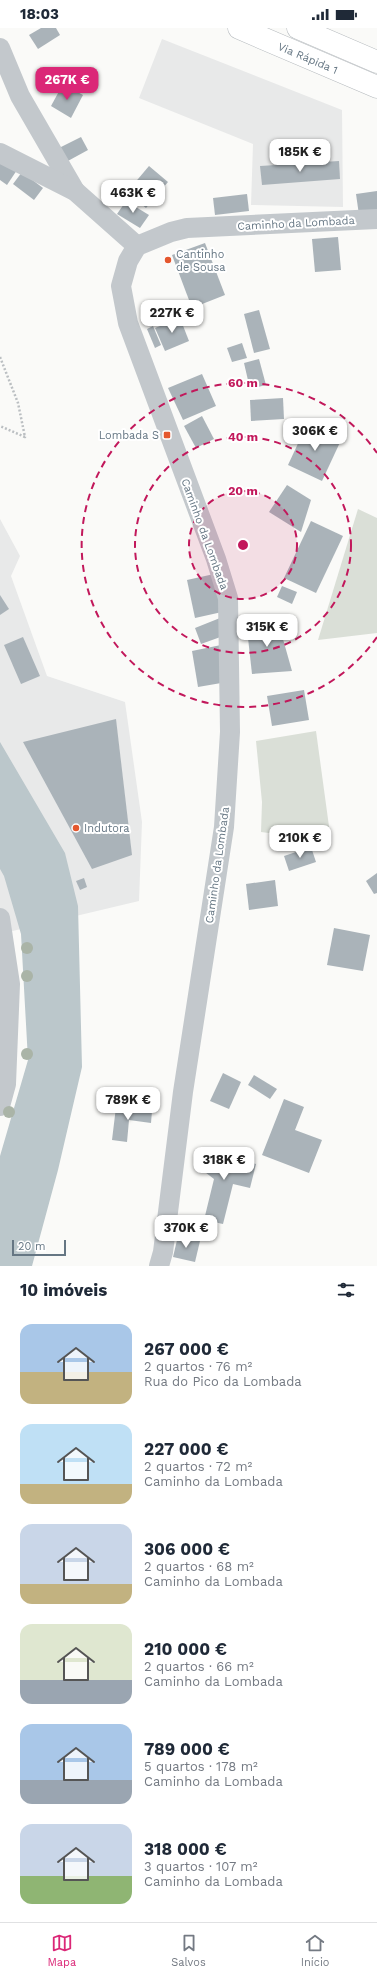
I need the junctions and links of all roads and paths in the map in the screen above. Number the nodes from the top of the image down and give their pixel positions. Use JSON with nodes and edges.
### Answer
{"nodes":[{"id":1,"x":239,"y":28,"type":"edge"},
{"id":2,"x":298,"y":28,"type":"edge"},
{"id":3,"x":0,"y":48,"type":"edge"},
{"id":4,"x":377,"y":62,"type":"edge"},
{"id":5,"x":377,"y":87,"type":"edge"},
{"id":6,"x":0,"y":153,"type":"edge"},
{"id":7,"x":75,"y":191,"type":"junction"},
{"id":8,"x":377,"y":219,"type":"edge"},
{"id":9,"x":137,"y":246,"type":"junction"},
{"id":10,"x":0,"y":357,"type":"edge"},
{"id":11,"x":0,"y":426,"type":"edge"},
{"id":12,"x":0,"y":918,"type":"edge"},
{"id":13,"x":0,"y":1106,"type":"edge"},
{"id":14,"x":159,"y":1266,"type":"edge"}],
"edges":[{"from":1,"to":5,"type":"highway","name":"Via Rápida 1"},
{"from":2,"to":4,"type":"highway"},
{"from":3,"to":7,"type":"street"},
{"from":6,"to":7,"type":"street"},
{"from":7,"to":9,"type":"street"},
{"from":8,"to":9,"type":"street","name":"Caminho da Lombada"},
{"from":9,"to":14,"type":"street","name":"Caminho da Lombada"},
{"from":10,"to":11,"type":"path"},
{"from":12,"to":13,"type":"street"}]}
